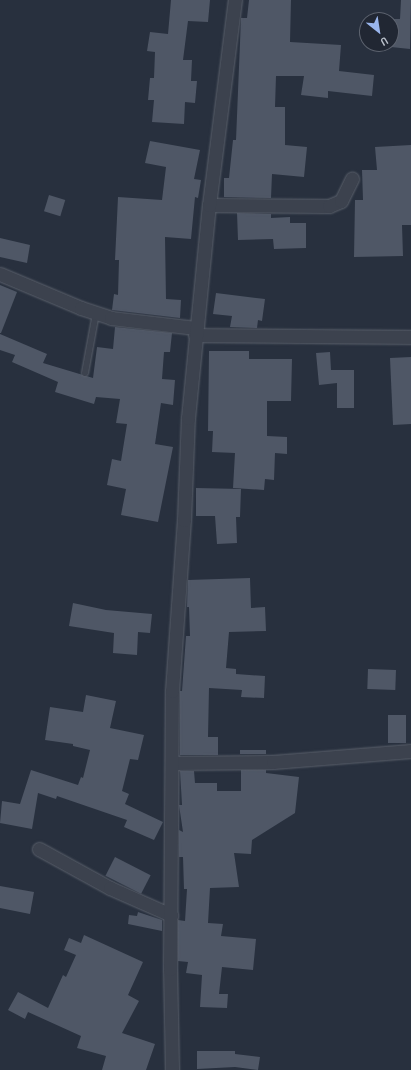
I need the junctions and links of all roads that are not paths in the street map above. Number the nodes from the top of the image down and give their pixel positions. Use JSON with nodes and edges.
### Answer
{"nodes":[{"id":1,"x":235,"y":0,"type":"edge"},
{"id":2,"x":352,"y":178,"type":"dead end"},
{"id":3,"x":208,"y":205,"type":"junction"},
{"id":4,"x":0,"y":274,"type":"edge"},
{"id":5,"x":96,"y":313,"type":"junction"},
{"id":6,"x":195,"y":331,"type":"junction"},
{"id":7,"x":411,"y":337,"type":"edge"},
{"id":8,"x":85,"y":373,"type":"dead end"},
{"id":9,"x":411,"y":751,"type":"edge"},
{"id":10,"x":172,"y":763,"type":"junction"},
{"id":11,"x":39,"y":849,"type":"dead end"},
{"id":12,"x":171,"y":915,"type":"junction"},
{"id":13,"x":172,"y":1070,"type":"edge"}],
"edges":[{"from":1,"to":3,"type":"street"},
{"from":2,"to":3,"type":"street"},
{"from":3,"to":6,"type":"street"},
{"from":4,"to":5,"type":"street"},
{"from":5,"to":6,"type":"street"},
{"from":5,"to":8,"type":"lane"},
{"from":6,"to":7,"type":"street"},
{"from":6,"to":10,"type":"street"},
{"from":9,"to":10,"type":"street"},
{"from":10,"to":12,"type":"street"},
{"from":11,"to":12,"type":"street"},
{"from":12,"to":13,"type":"street"}]}
